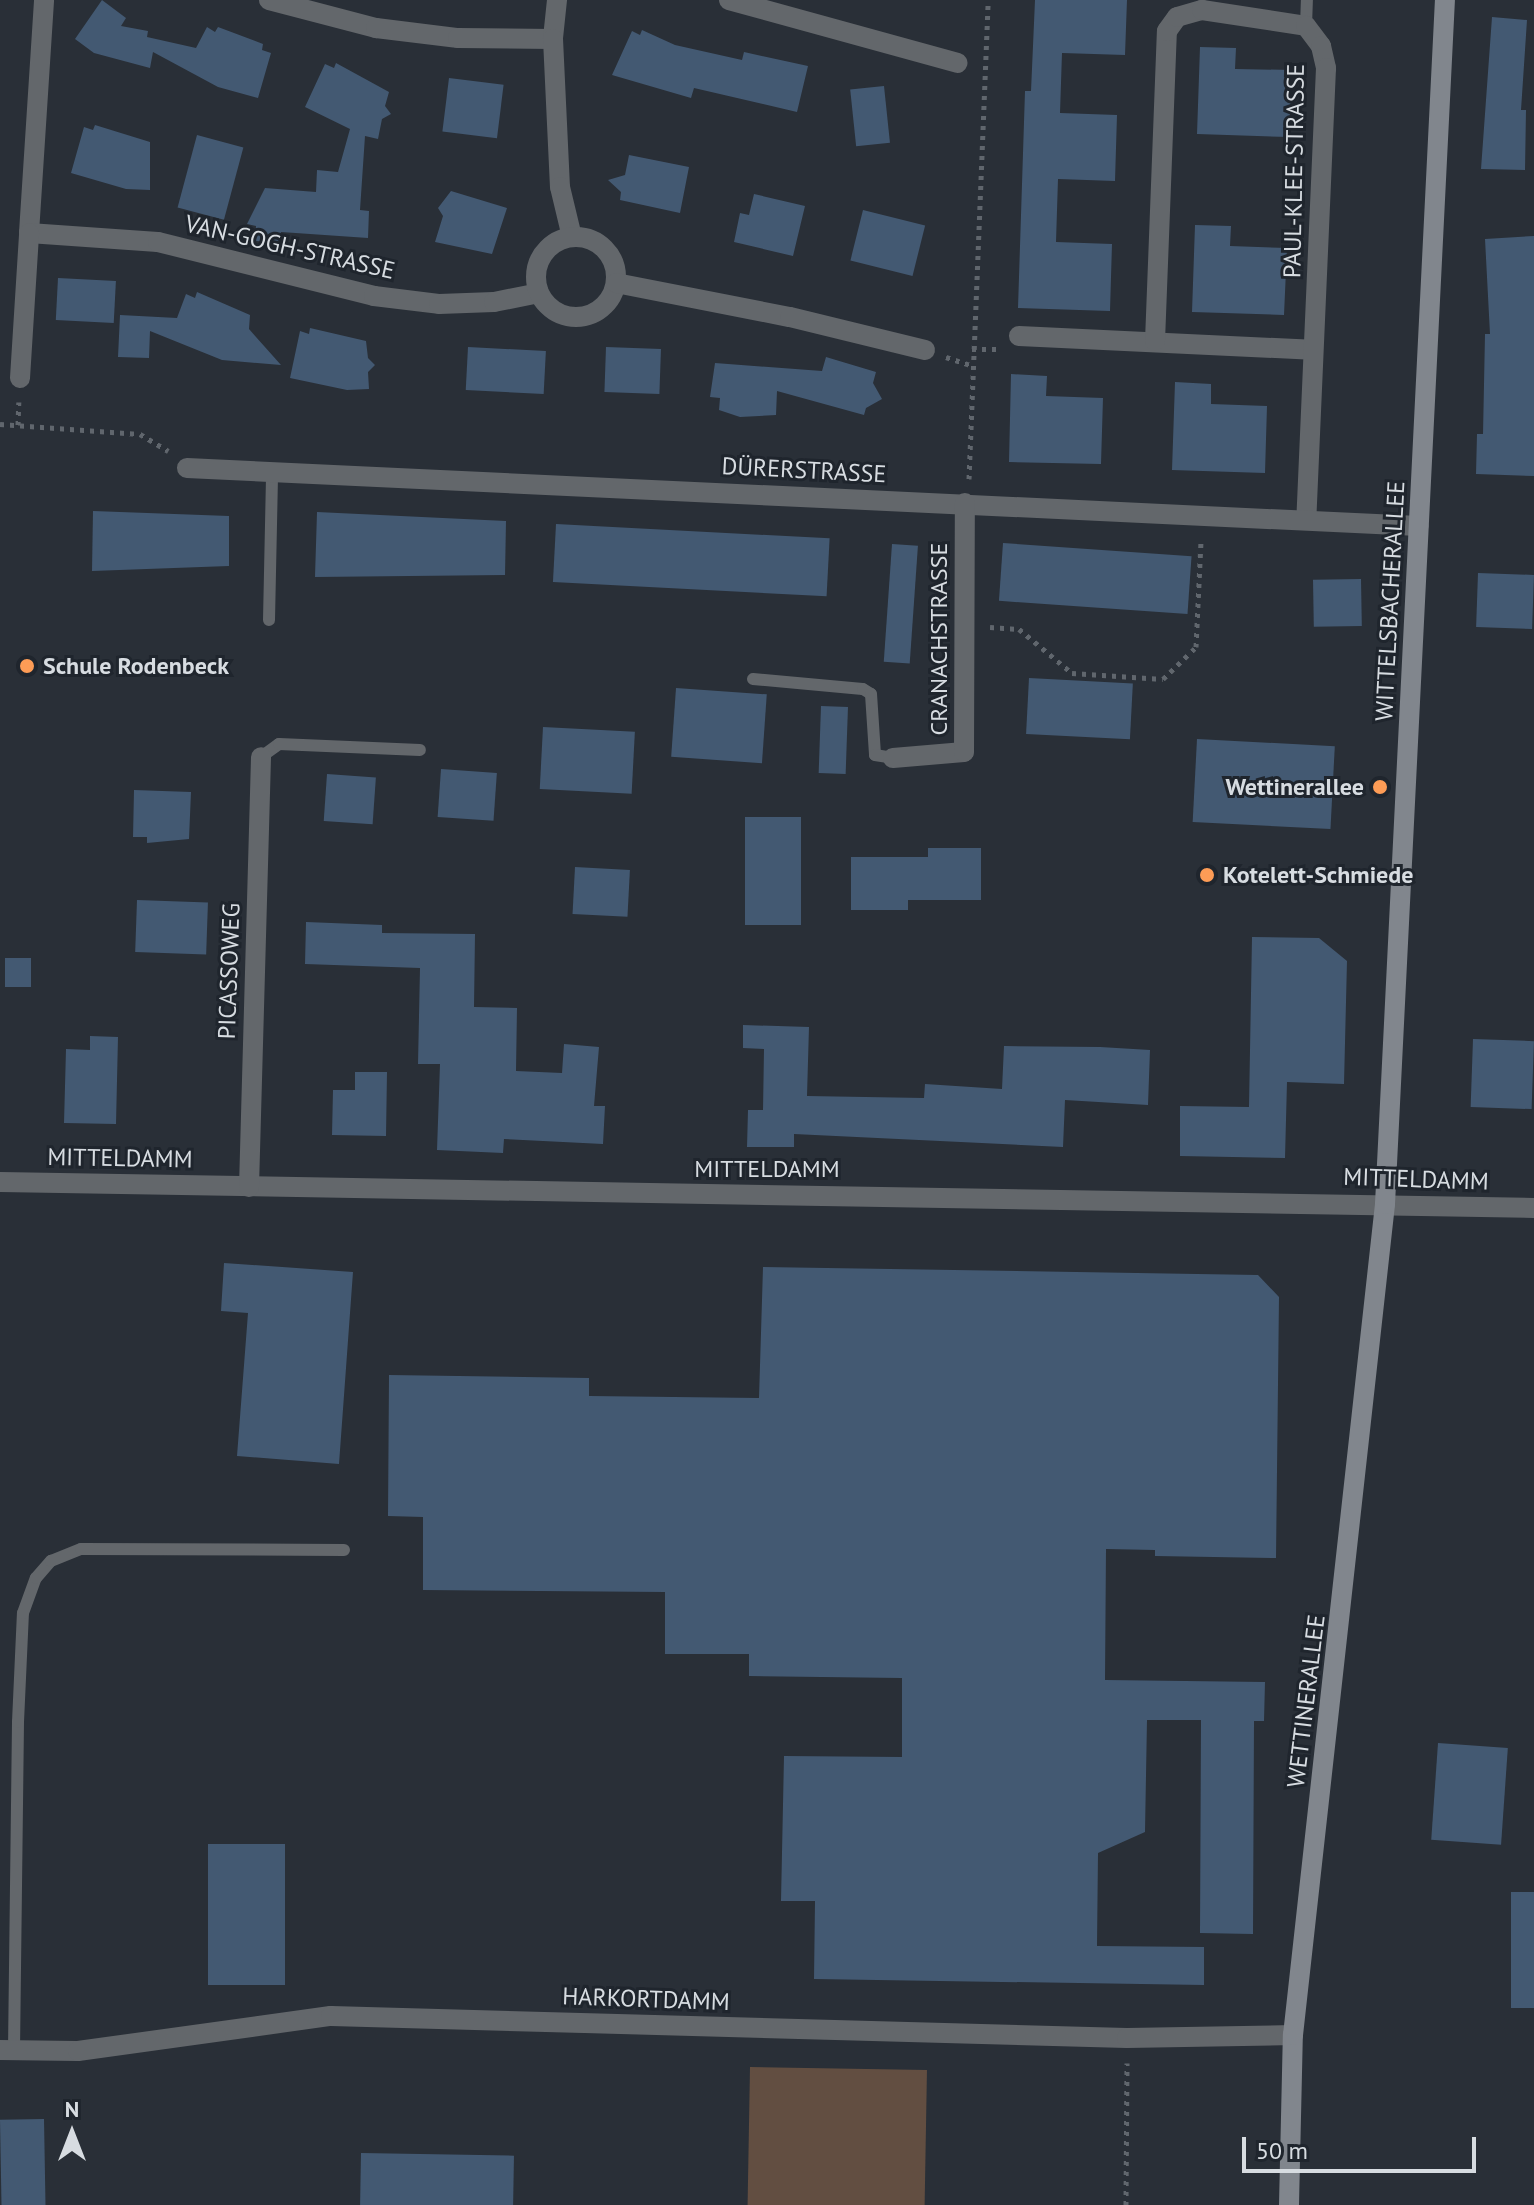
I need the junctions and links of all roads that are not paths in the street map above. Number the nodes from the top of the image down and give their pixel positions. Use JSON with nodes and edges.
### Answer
{"nodes":[{"id":1,"x":269,"y":0,"type":"edge"},
{"id":2,"x":557,"y":0,"type":"edge"},
{"id":3,"x":729,"y":0,"type":"edge"},
{"id":4,"x":1307,"y":0,"type":"edge"},
{"id":5,"x":1445,"y":0,"type":"edge"},
{"id":6,"x":44,"y":1,"type":"edge"},
{"id":7,"x":1306,"y":26,"type":"junction"},
{"id":8,"x":553,"y":39,"type":"junction"},
{"id":9,"x":957,"y":63,"type":"dead end"},
{"id":10,"x":29,"y":233,"type":"junction"},
{"id":11,"x":572,"y":237,"type":"junction"},
{"id":12,"x":616,"y":283,"type":"junction"},
{"id":13,"x":539,"y":293,"type":"junction"},
{"id":14,"x":1019,"y":336,"type":"dead end"},
{"id":15,"x":1155,"y":341,"type":"junction"},
{"id":16,"x":925,"y":350,"type":"dead end"},
{"id":17,"x":1312,"y":350,"type":"junction"},
{"id":18,"x":20,"y":378,"type":"dead end"},
{"id":19,"x":187,"y":468,"type":"road end"},
{"id":20,"x":272,"y":472,"type":"junction"},
{"id":21,"x":965,"y":503,"type":"junction"},
{"id":22,"x":1306,"y":518,"type":"junction"},
{"id":23,"x":1419,"y":526,"type":"junction"},
{"id":24,"x":269,"y":620,"type":"dead end"},
{"id":25,"x":753,"y":679,"type":"dead end"},
{"id":26,"x":420,"y":750,"type":"dead end"},
{"id":27,"x":261,"y":757,"type":"joint"},
{"id":28,"x":893,"y":758,"type":"joint"},
{"id":29,"x":0,"y":1182,"type":"edge"},
{"id":30,"x":249,"y":1187,"type":"junction"},
{"id":31,"x":1385,"y":1204,"type":"junction"},
{"id":32,"x":1534,"y":1208,"type":"edge"},
{"id":33,"x":344,"y":1550,"type":"dead end"},
{"id":34,"x":1293,"y":2035,"type":"junction"},
{"id":35,"x":7,"y":2050,"type":"edge"},
{"id":36,"x":1289,"y":2205,"type":"edge"}],
"edges":[{"from":1,"to":8,"type":"street"},
{"from":2,"to":8,"type":"street"},
{"from":3,"to":9,"type":"street"},
{"from":4,"to":7,"type":"lane"},
{"from":5,"to":23,"type":"street","name":"WITTELSBACHERALLEE"},
{"from":6,"to":10,"type":"street"},
{"from":7,"to":15,"type":"street"},
{"from":7,"to":17,"type":"street","name":"PAUL-KLEE-STRASSE"},
{"from":8,"to":11,"type":"street"},
{"from":10,"to":13,"type":"street","name":"VAN-GOGH-STRASSE"},
{"from":10,"to":18,"type":"street"},
{"from":11,"to":12,"type":"street"},
{"from":11,"to":13,"type":"street"},
{"from":12,"to":13,"type":"street"},
{"from":12,"to":16,"type":"street"},
{"from":14,"to":15,"type":"street"},
{"from":15,"to":17,"type":"street"},
{"from":17,"to":22,"type":"street","name":"PAUL-KLEE-STRASSE"},
{"from":19,"to":20,"type":"street","name":"DÜRERSTRASSE"},
{"from":20,"to":21,"type":"street","name":"DÜRERSTRASSE"},
{"from":20,"to":24,"type":"lane"},
{"from":21,"to":22,"type":"street","name":"DÜRERSTRASSE"},
{"from":21,"to":28,"type":"street","name":"CRANACHSTRASSE"},
{"from":22,"to":23,"type":"street","name":"DÜRERSTRASSE"},
{"from":23,"to":31,"type":"street","name":"WITTELSBACHERALLEE"},
{"from":25,"to":28,"type":"lane"},
{"from":26,"to":27,"type":"lane"},
{"from":27,"to":30,"type":"street","name":"PICASSOWEG"},
{"from":29,"to":30,"type":"street","name":"MITTELDAMM"},
{"from":30,"to":31,"type":"street","name":"MITTELDAMM"},
{"from":31,"to":32,"type":"street","name":"MITTELDAMM"},
{"from":31,"to":34,"type":"street","name":"WETTINERALLEE"},
{"from":33,"to":35,"type":"lane"},
{"from":34,"to":35,"type":"street","name":"HARKORTDAMM"},
{"from":34,"to":36,"type":"street","name":"WETTINERALLEE"}]}
